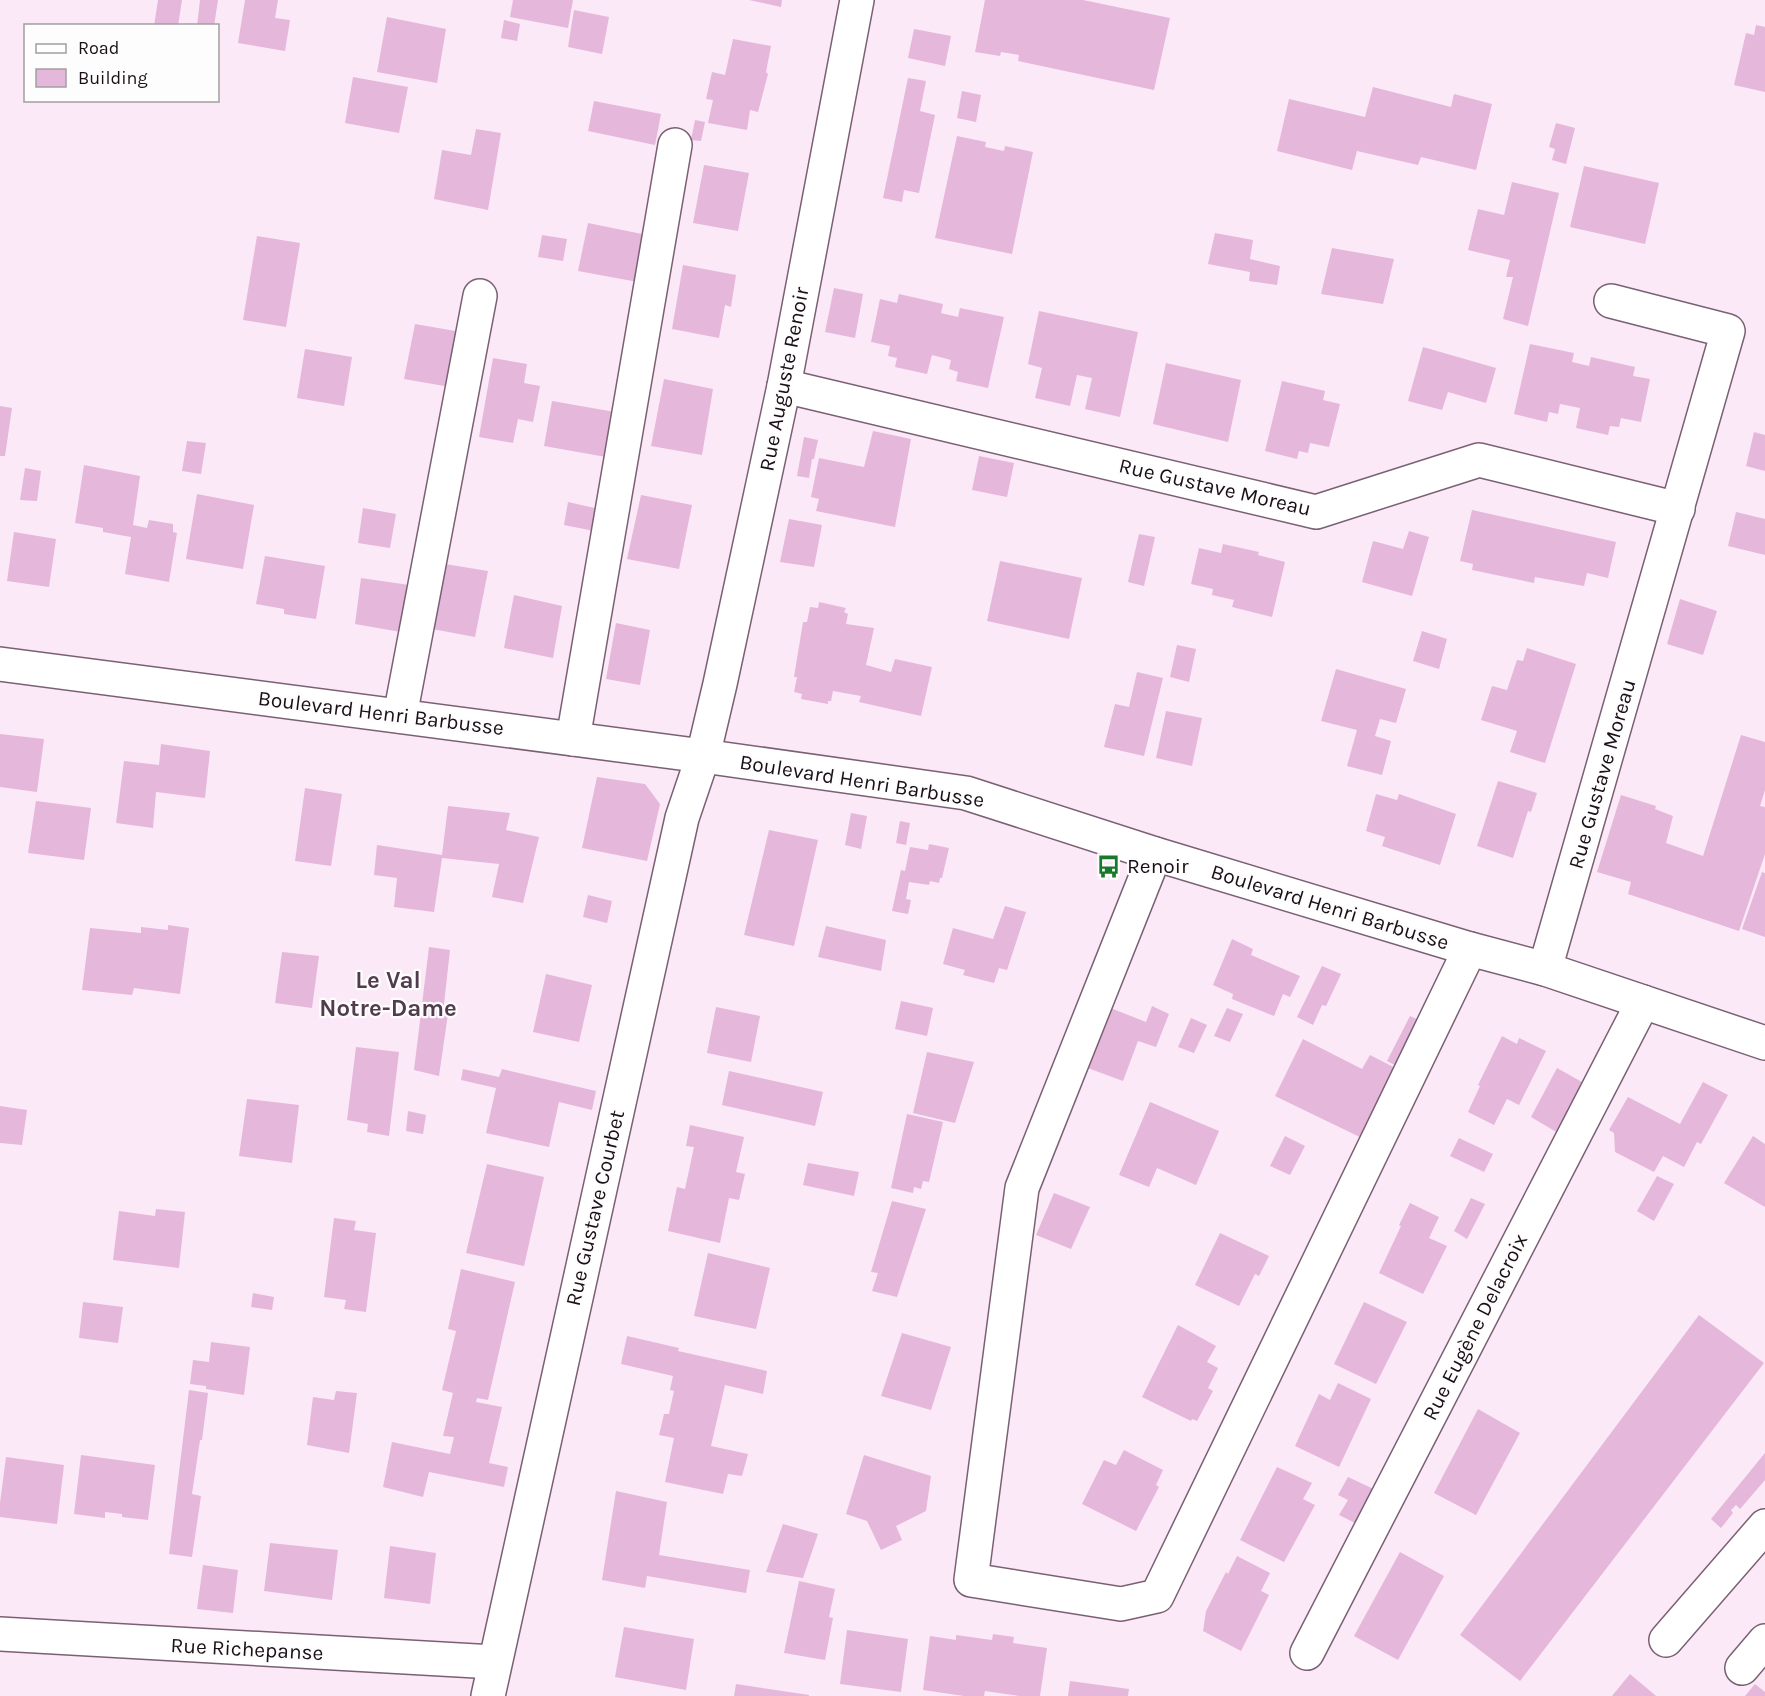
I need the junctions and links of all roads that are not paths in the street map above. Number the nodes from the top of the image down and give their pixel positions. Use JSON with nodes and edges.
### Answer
{"nodes":[{"id":1,"x":857,"y":0,"type":"edge"},
{"id":2,"x":675,"y":145,"type":"dead end"},
{"id":3,"x":480,"y":296,"type":"dead end"},
{"id":4,"x":1611,"y":301,"type":"dead end"},
{"id":5,"x":784,"y":386,"type":"junction"},
{"id":6,"x":1678,"y":509,"type":"junction"},
{"id":7,"x":0,"y":664,"type":"edge"},
{"id":8,"x":400,"y":716,"type":"junction"},
{"id":9,"x":573,"y":739,"type":"junction"},
{"id":10,"x":703,"y":756,"type":"junction"},
{"id":11,"x":1155,"y":854,"type":"junction"},
{"id":12,"x":1470,"y":949,"type":"junction"},
{"id":13,"x":1545,"y":969,"type":"junction"},
{"id":14,"x":1643,"y":1002,"type":"junction"},
{"id":15,"x":1765,"y":1043,"type":"edge"},
{"id":16,"x":1765,"y":1526,"type":"edge"},
{"id":17,"x":0,"y":1634,"type":"edge"},
{"id":18,"x":1666,"y":1640,"type":"dead end"},
{"id":19,"x":1765,"y":1641,"type":"edge"},
{"id":20,"x":1308,"y":1653,"type":"dead end"},
{"id":21,"x":494,"y":1662,"type":"junction"},
{"id":22,"x":1742,"y":1668,"type":"dead end"},
{"id":23,"x":488,"y":1696,"type":"edge"}],
"edges":[{"from":1,"to":5,"type":"street","name":"Rue Auguste Renoir"},
{"from":2,"to":9,"type":"street"},
{"from":3,"to":8,"type":"street"},
{"from":4,"to":6,"type":"street","name":"Rue Gustave Moreau"},
{"from":5,"to":6,"type":"street","name":"Rue Gustave Moreau"},
{"from":5,"to":10,"type":"street","name":"Rue Auguste Renoir"},
{"from":6,"to":13,"type":"street","name":"Rue Gustave Moreau"},
{"from":7,"to":8,"type":"street","name":"Boulevard Henri Barbusse"},
{"from":8,"to":9,"type":"street","name":"Boulevard Henri Barbusse"},
{"from":9,"to":10,"type":"street","name":"Boulevard Henri Barbusse"},
{"from":10,"to":11,"type":"street","name":"Boulevard Henri Barbusse"},
{"from":10,"to":21,"type":"street","name":"Rue Gustave Courbet"},
{"from":11,"to":12,"type":"street","name":"Boulevard Henri Barbusse"},
{"from":11,"to":12,"type":"street"},
{"from":12,"to":13,"type":"street","name":"Boulevard Henri Barbusse"},
{"from":13,"to":14,"type":"street","name":"Boulevard Henri Barbusse"},
{"from":14,"to":15,"type":"street","name":"Boulevard Henri Barbusse"},
{"from":14,"to":20,"type":"street","name":"Rue Eugène Delacroix"},
{"from":16,"to":18,"type":"street"},
{"from":17,"to":21,"type":"street","name":"Rue Richepanse"},
{"from":19,"to":22,"type":"street"},
{"from":21,"to":23,"type":"street","name":"Rue Gustave Courbet"}]}
